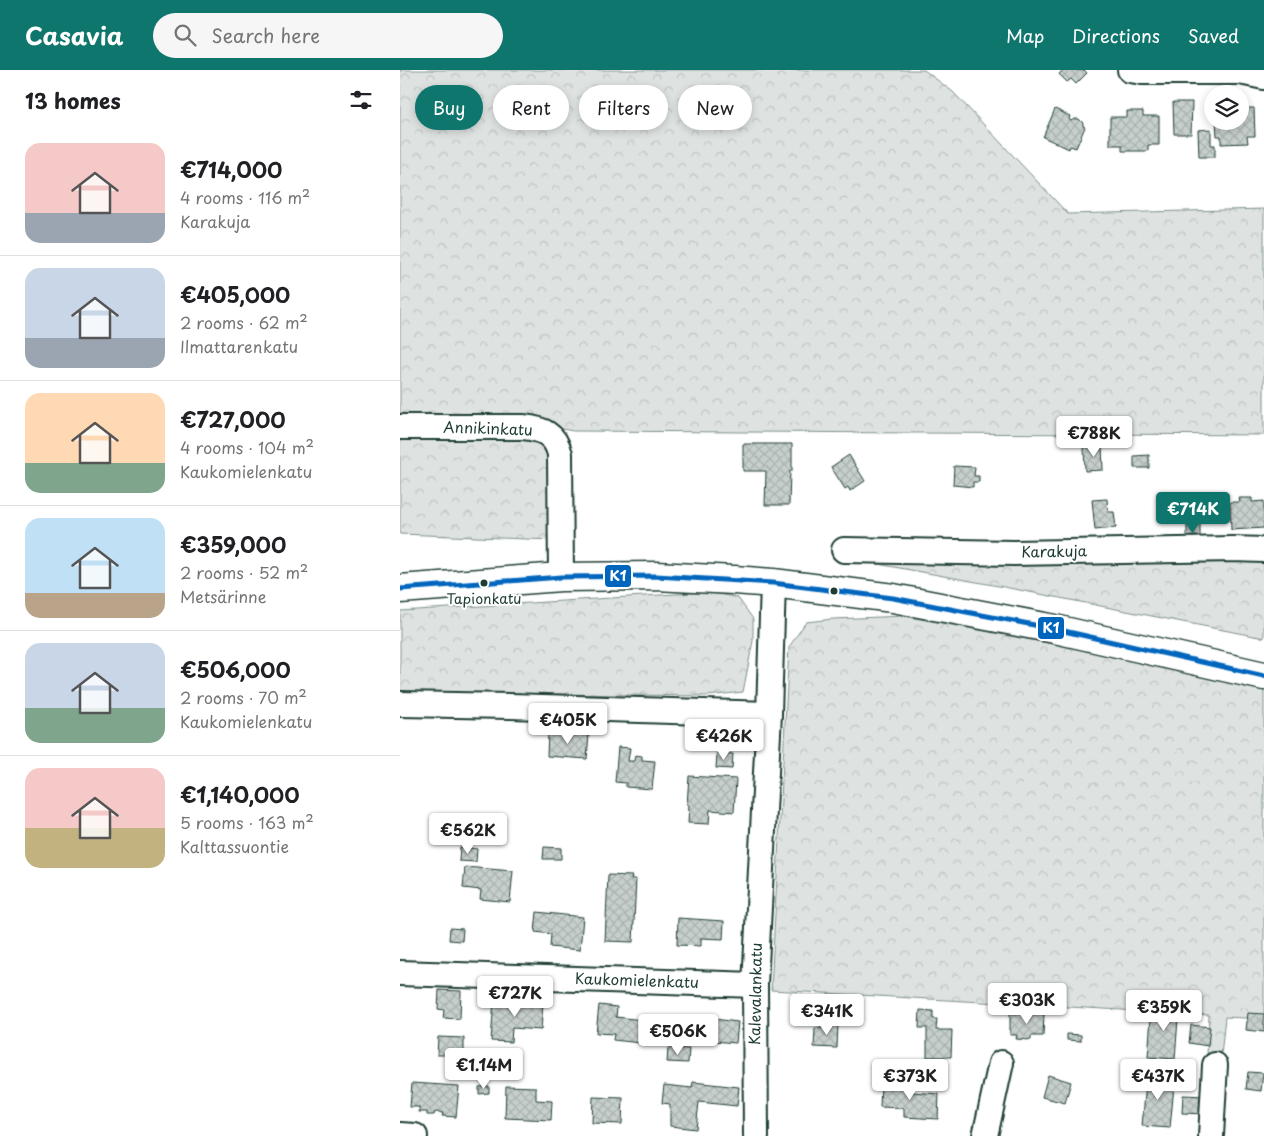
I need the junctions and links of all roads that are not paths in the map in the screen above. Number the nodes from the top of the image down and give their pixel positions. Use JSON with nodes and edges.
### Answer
{"nodes":[{"id":1,"x":1130,"y":70,"type":"edge"},
{"id":2,"x":1264,"y":77,"type":"edge"},
{"id":3,"x":400,"y":427,"type":"edge"},
{"id":4,"x":844,"y":550,"type":"dead end"},
{"id":5,"x":1264,"y":550,"type":"edge"},
{"id":6,"x":561,"y":577,"type":"junction"},
{"id":7,"x":773,"y":583,"type":"junction"},
{"id":8,"x":400,"y":589,"type":"edge"},
{"id":9,"x":1264,"y":676,"type":"edge"},
{"id":10,"x":400,"y":704,"type":"edge"},
{"id":11,"x":769,"y":714,"type":"junction"},
{"id":12,"x":400,"y":973,"type":"edge"},
{"id":13,"x":755,"y":985,"type":"junction"},
{"id":14,"x":1001,"y":1063,"type":"dead end"},
{"id":15,"x":1215,"y":1066,"type":"dead end"},
{"id":16,"x":400,"y":1135,"type":"edge"},
{"id":17,"x":415,"y":1136,"type":"edge"},
{"id":18,"x":756,"y":1136,"type":"edge"},
{"id":19,"x":985,"y":1136,"type":"edge"},
{"id":20,"x":1211,"y":1136,"type":"edge"}],
"edges":[{"from":1,"to":2,"type":"street"},
{"from":3,"to":6,"type":"street","name":"Annikinkatu"},
{"from":4,"to":5,"type":"street","name":"Karakuja"},
{"from":6,"to":7,"type":"main road"},
{"from":6,"to":8,"type":"main road"},
{"from":7,"to":9,"type":"main road"},
{"from":7,"to":11,"type":"street","name":"Kalevalankatu"},
{"from":10,"to":11,"type":"street"},
{"from":11,"to":13,"type":"street","name":"Kalevalankatu"},
{"from":12,"to":13,"type":"street","name":"Kaukomielenkatu"},
{"from":13,"to":18,"type":"street","name":"Kalevalankatu"},
{"from":14,"to":19,"type":"street"},
{"from":15,"to":20,"type":"street"},
{"from":16,"to":17,"type":"street"}]}
